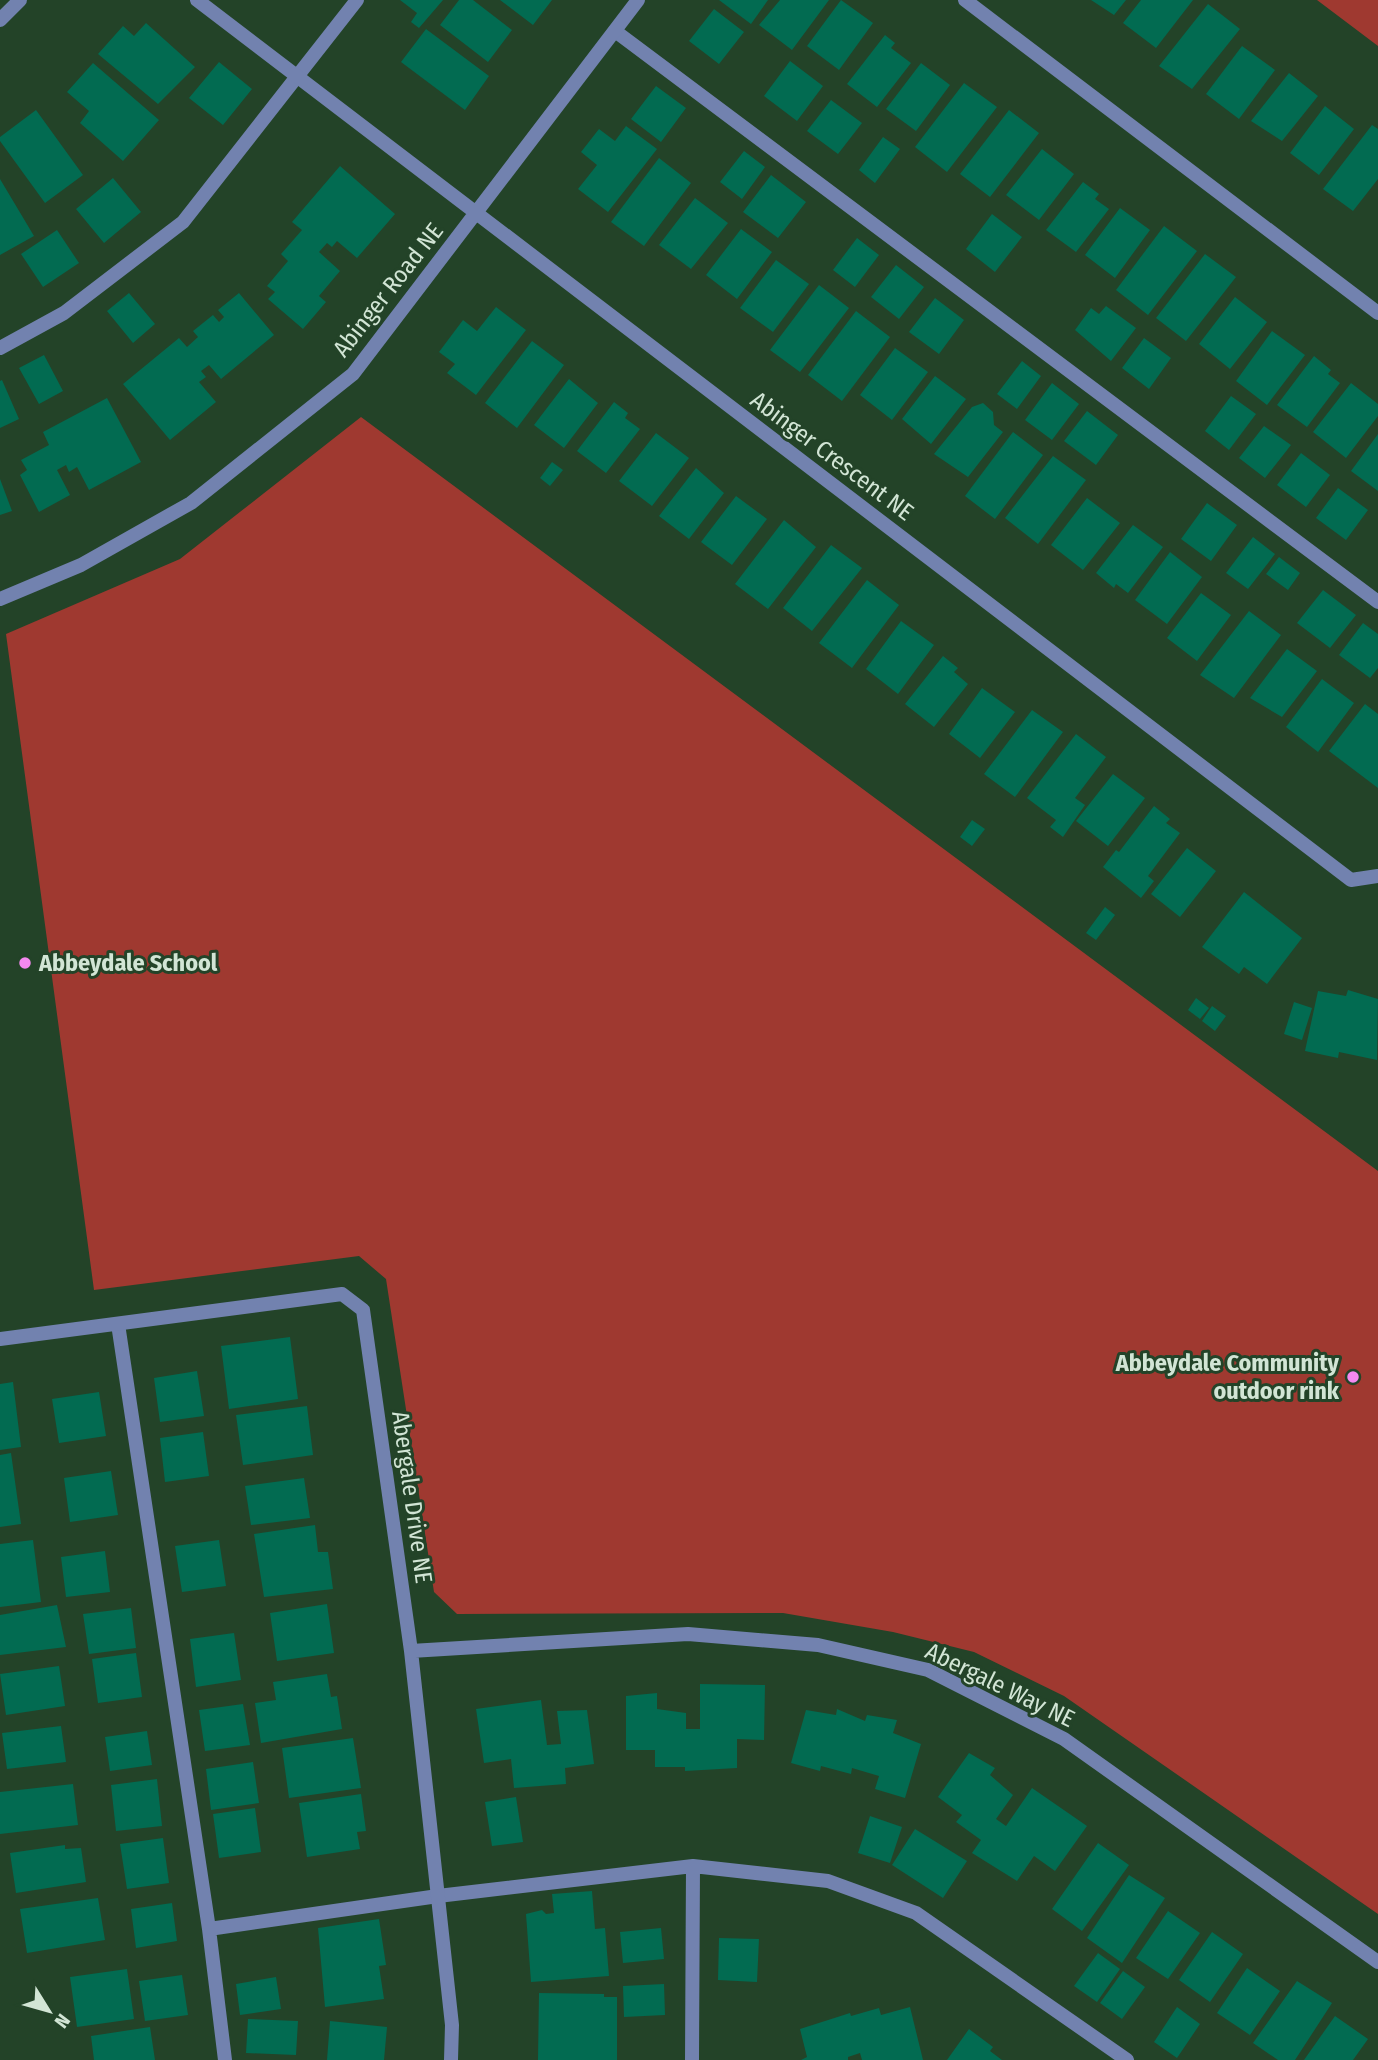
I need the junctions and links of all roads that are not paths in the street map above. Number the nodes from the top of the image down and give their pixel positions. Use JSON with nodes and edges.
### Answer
{"nodes":[{"id":1,"x":20,"y":0,"type":"edge"},
{"id":2,"x":197,"y":0,"type":"edge"},
{"id":3,"x":357,"y":0,"type":"edge"},
{"id":4,"x":638,"y":0,"type":"edge"},
{"id":5,"x":965,"y":0,"type":"edge"},
{"id":6,"x":0,"y":20,"type":"edge"},
{"id":7,"x":615,"y":31,"type":"junction"},
{"id":8,"x":299,"y":76,"type":"junction"},
{"id":9,"x":476,"y":214,"type":"junction"},
{"id":10,"x":1378,"y":313,"type":"edge"},
{"id":11,"x":0,"y":348,"type":"edge"},
{"id":12,"x":0,"y":599,"type":"edge"},
{"id":13,"x":1378,"y":602,"type":"edge"},
{"id":14,"x":1378,"y":876,"type":"edge"},
{"id":15,"x":118,"y":1324,"type":"junction"},
{"id":16,"x":0,"y":1339,"type":"edge"},
{"id":17,"x":411,"y":1651,"type":"junction"},
{"id":18,"x":693,"y":1866,"type":"junction"},
{"id":19,"x":438,"y":1896,"type":"junction"},
{"id":20,"x":209,"y":1929,"type":"junction"},
{"id":21,"x":1378,"y":1962,"type":"edge"},
{"id":22,"x":225,"y":2060,"type":"edge"},
{"id":23,"x":451,"y":2060,"type":"edge"},
{"id":24,"x":692,"y":2060,"type":"edge"},
{"id":25,"x":1127,"y":2060,"type":"edge"}],
"edges":[{"from":1,"to":6,"type":"street"},
{"from":2,"to":8,"type":"street","name":"Abinger Road NE"},
{"from":3,"to":8,"type":"street"},
{"from":4,"to":7,"type":"street"},
{"from":5,"to":10,"type":"street"},
{"from":7,"to":9,"type":"street"},
{"from":7,"to":13,"type":"street"},
{"from":8,"to":9,"type":"street","name":"Abinger Road NE"},
{"from":8,"to":11,"type":"street"},
{"from":9,"to":12,"type":"street","name":"Abinger Road NE"},
{"from":9,"to":14,"type":"street","name":"Abinger Crescent NE"},
{"from":15,"to":16,"type":"street","name":"Abergale Drive NE"},
{"from":15,"to":17,"type":"street","name":"Abergale Drive NE"},
{"from":15,"to":20,"type":"street"},
{"from":17,"to":19,"type":"street","name":"Abergale Drive NE"},
{"from":17,"to":21,"type":"street","name":"Abergale Way NE"},
{"from":18,"to":19,"type":"street"},
{"from":18,"to":24,"type":"street"},
{"from":18,"to":25,"type":"street"},
{"from":19,"to":20,"type":"street"},
{"from":19,"to":23,"type":"street","name":"Abergale Drive NE"},
{"from":20,"to":22,"type":"street"}]}
